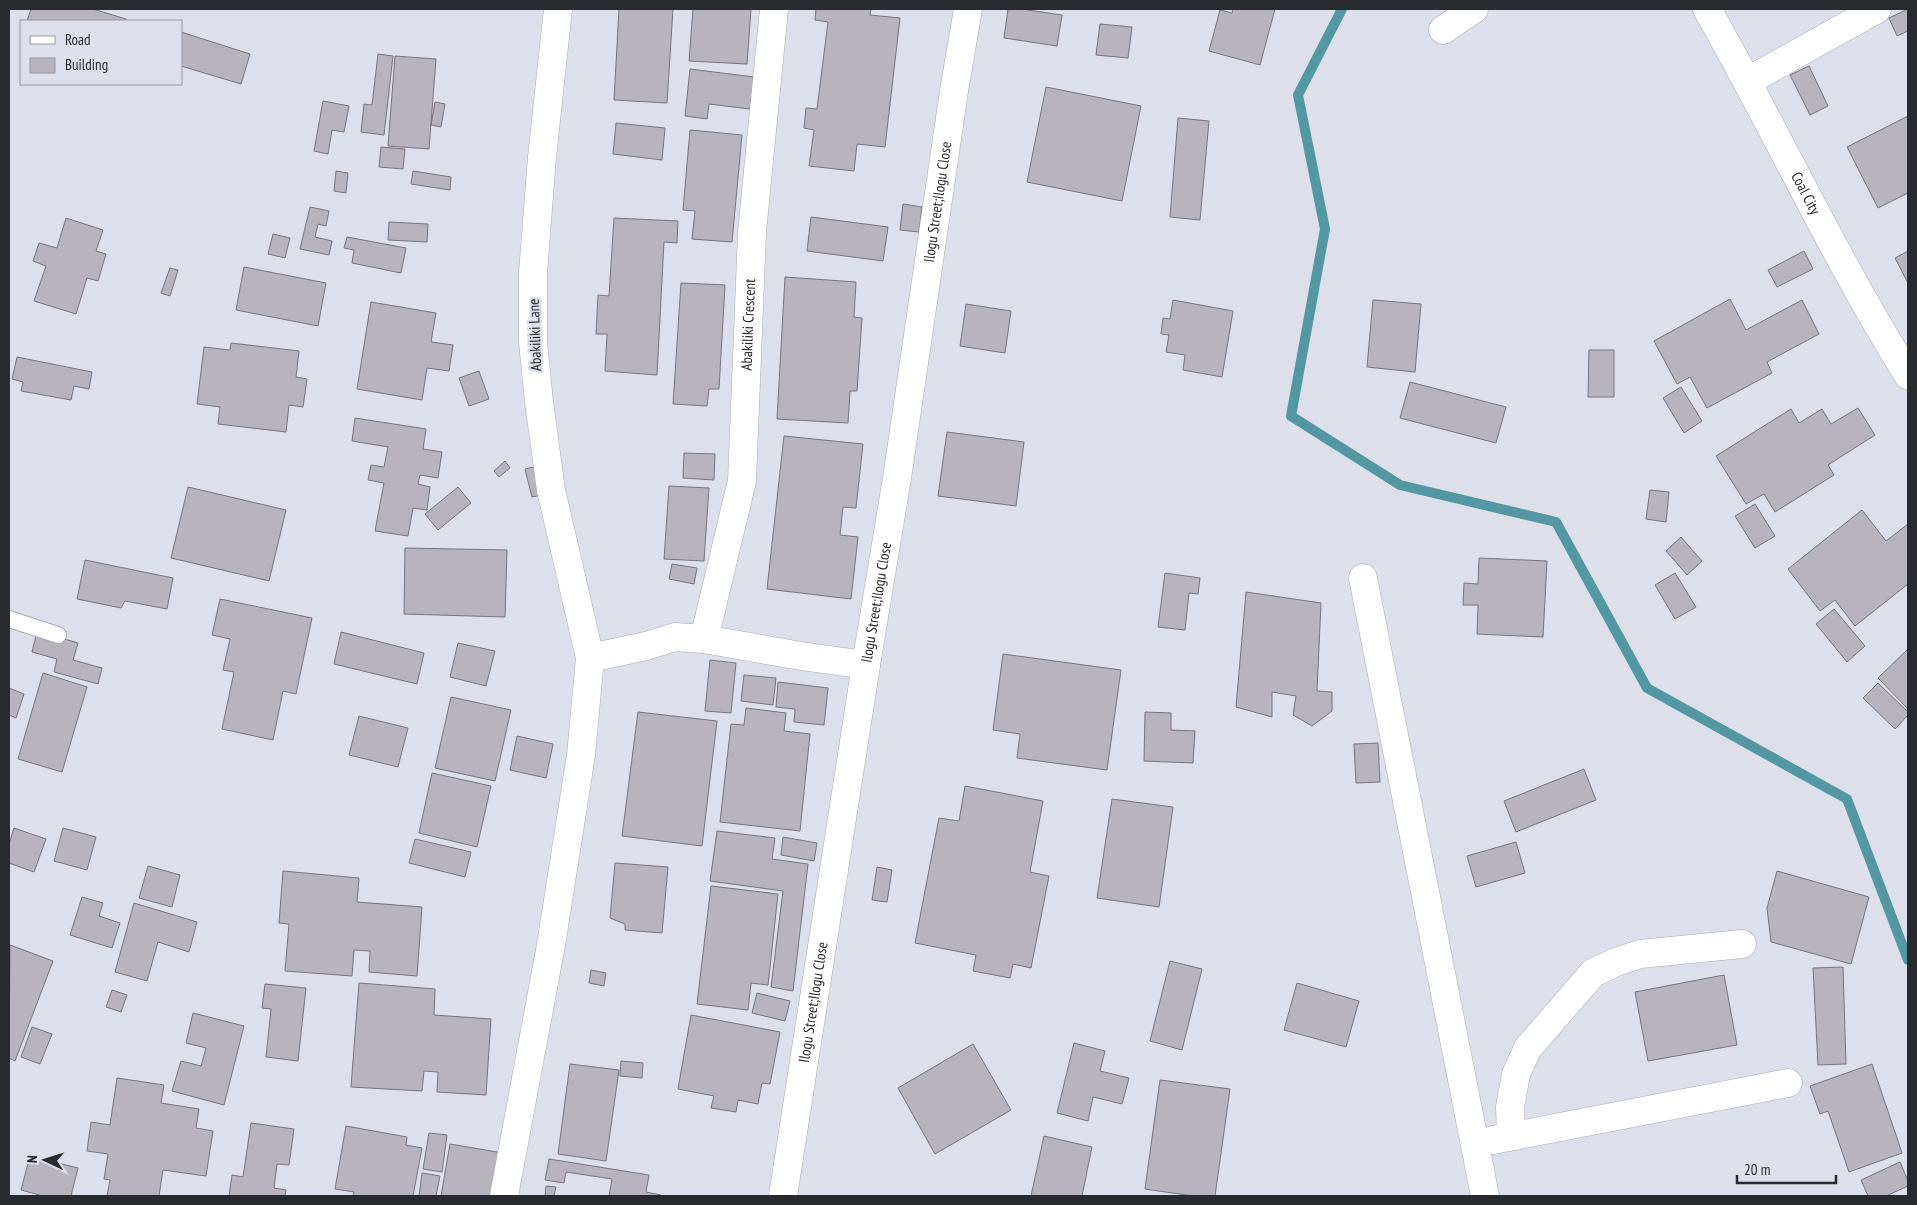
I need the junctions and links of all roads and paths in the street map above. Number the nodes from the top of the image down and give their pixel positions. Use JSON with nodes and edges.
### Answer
{"nodes":[{"id":1,"x":558,"y":9,"type":"edge"},
{"id":2,"x":774,"y":9,"type":"edge"},
{"id":3,"x":968,"y":9,"type":"edge"},
{"id":4,"x":1474,"y":9,"type":"edge"},
{"id":5,"x":1707,"y":9,"type":"edge"},
{"id":6,"x":1877,"y":9,"type":"edge"},
{"id":7,"x":1443,"y":30,"type":"dead end"},
{"id":8,"x":1748,"y":81,"type":"junction"},
{"id":9,"x":1908,"y":375,"type":"edge"},
{"id":10,"x":1363,"y":578,"type":"dead end"},
{"id":11,"x":9,"y":619,"type":"edge"},
{"id":12,"x":58,"y":634,"type":"dead end"},
{"id":13,"x":704,"y":639,"type":"junction"},
{"id":14,"x":590,"y":658,"type":"junction"},
{"id":15,"x":866,"y":665,"type":"junction"},
{"id":16,"x":1742,"y":944,"type":"dead end"},
{"id":17,"x":1788,"y":1083,"type":"dead end"},
{"id":18,"x":1511,"y":1136,"type":"junction"},
{"id":19,"x":1475,"y":1144,"type":"junction"},
{"id":20,"x":504,"y":1196,"type":"edge"},
{"id":21,"x":783,"y":1196,"type":"edge"},
{"id":22,"x":1485,"y":1196,"type":"edge"}],
"edges":[{"from":1,"to":14,"type":"street","name":"Abakiliki Lane"},
{"from":2,"to":13,"type":"street","name":"Abakiliki Crescent"},
{"from":3,"to":15,"type":"street","name":"Ilogu Street;Ilogu Close"},
{"from":4,"to":7,"type":"street"},
{"from":5,"to":8,"type":"street","name":"Coal City"},
{"from":6,"to":8,"type":"street"},
{"from":8,"to":9,"type":"street","name":"Coal City"},
{"from":10,"to":19,"type":"street"},
{"from":11,"to":12,"type":"lane"},
{"from":13,"to":14,"type":"street"},
{"from":13,"to":15,"type":"street"},
{"from":14,"to":20,"type":"street","name":"Abakiliki Lane"},
{"from":15,"to":21,"type":"street","name":"Ilogu Street;Ilogu Close"},
{"from":16,"to":18,"type":"street"},
{"from":17,"to":18,"type":"street"},
{"from":18,"to":19,"type":"street"},
{"from":19,"to":22,"type":"street"}]}
